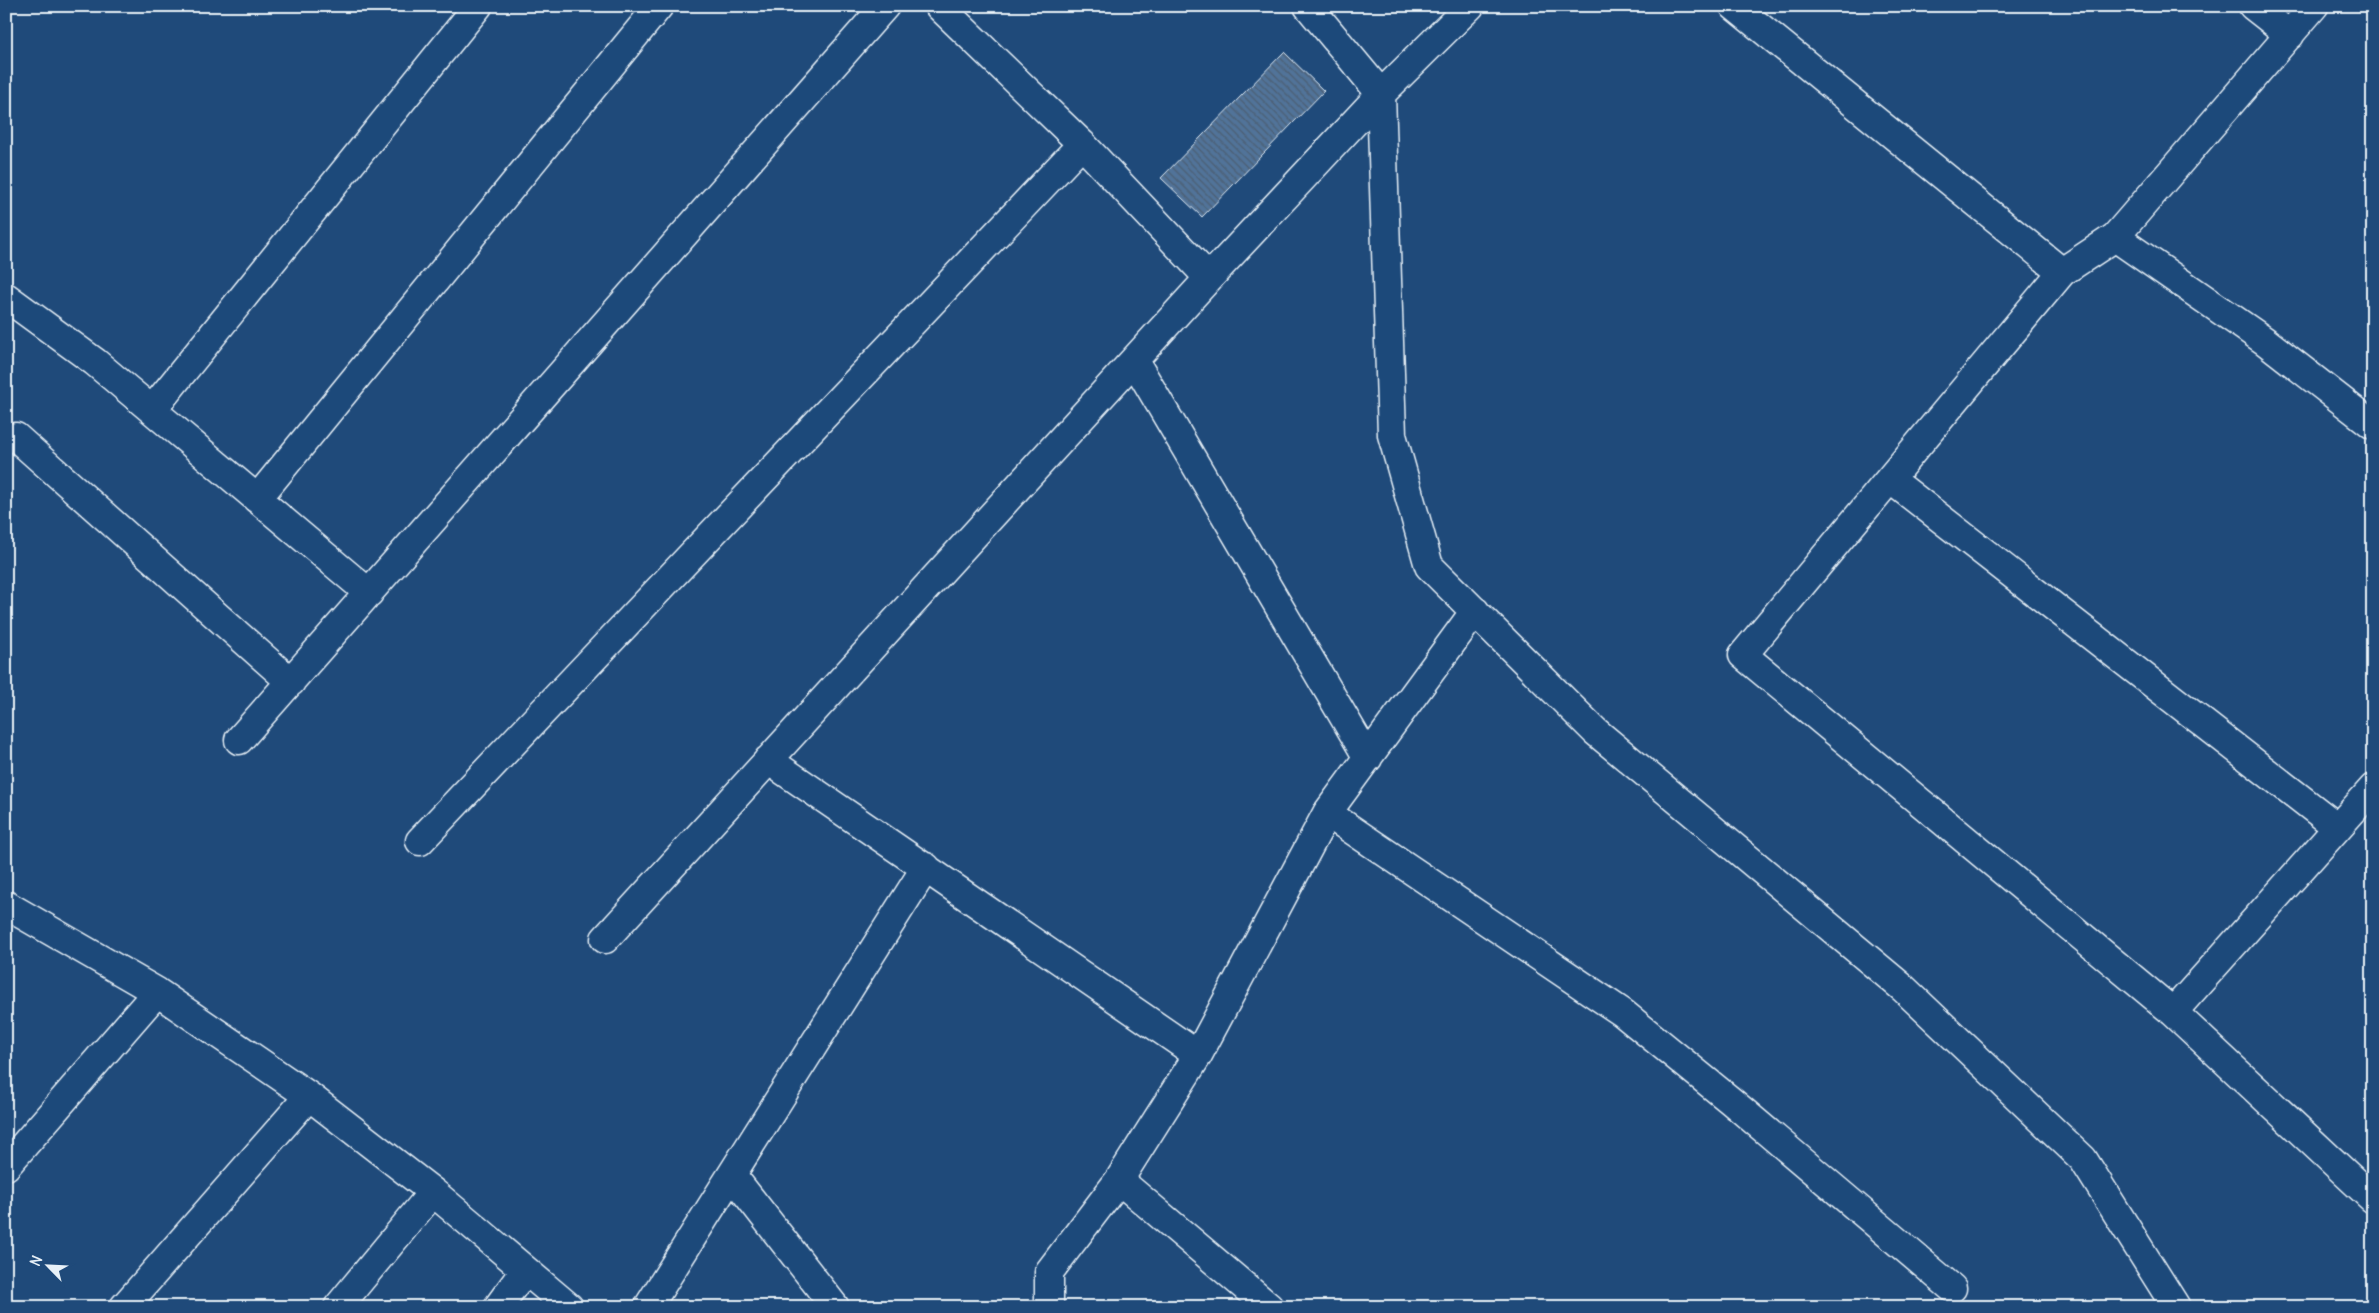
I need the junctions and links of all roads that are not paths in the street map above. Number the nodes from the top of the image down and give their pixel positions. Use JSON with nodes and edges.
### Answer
{"nodes":[{"id":1,"x":478,"y":6,"type":"edge"},
{"id":2,"x":659,"y":6,"type":"edge"},
{"id":3,"x":885,"y":6,"type":"edge"},
{"id":4,"x":939,"y":6,"type":"edge"},
{"id":5,"x":1308,"y":6,"type":"edge"},
{"id":6,"x":1470,"y":6,"type":"edge"},
{"id":7,"x":1734,"y":6,"type":"edge"},
{"id":8,"x":2253,"y":6,"type":"edge"},
{"id":9,"x":2314,"y":6,"type":"edge"},
{"id":10,"x":2290,"y":35,"type":"junction"},
{"id":11,"x":1381,"y":94,"type":"junction"},
{"id":12,"x":1082,"y":144,"type":"junction"},
{"id":13,"x":2115,"y":237,"type":"junction"},
{"id":14,"x":2062,"y":272,"type":"junction"},
{"id":15,"x":1209,"y":278,"type":"junction"},
{"id":16,"x":6,"y":298,"type":"edge"},
{"id":17,"x":1134,"y":360,"type":"junction"},
{"id":18,"x":152,"y":410,"type":"junction"},
{"id":19,"x":2373,"y":425,"type":"edge"},
{"id":20,"x":16,"y":438,"type":"dead end"},
{"id":21,"x":1890,"y":479,"type":"junction"},
{"id":22,"x":257,"y":499,"type":"junction"},
{"id":23,"x":369,"y":594,"type":"junction"},
{"id":24,"x":1475,"y":611,"type":"junction"},
{"id":25,"x":291,"y":682,"type":"junction"},
{"id":26,"x":239,"y":740,"type":"dead end"},
{"id":27,"x":1368,"y":758,"type":"junction"},
{"id":28,"x":768,"y":760,"type":"junction"},
{"id":29,"x":2372,"y":789,"type":"edge"},
{"id":30,"x":1327,"y":813,"type":"junction"},
{"id":31,"x":2337,"y":827,"type":"junction"},
{"id":32,"x":420,"y":841,"type":"dead end"},
{"id":33,"x":926,"y":867,"type":"junction"},
{"id":34,"x":8,"y":909,"type":"edge"},
{"id":35,"x":605,"y":939,"type":"dead end"},
{"id":36,"x":157,"y":992,"type":"junction"},
{"id":37,"x":2173,"y":1012,"type":"junction"},
{"id":38,"x":1198,"y":1055,"type":"junction"},
{"id":39,"x":309,"y":1096,"type":"junction"},
{"id":40,"x":6,"y":1166,"type":"edge"},
{"id":41,"x":732,"y":1175,"type":"junction"},
{"id":42,"x":1119,"y":1180,"type":"junction"},
{"id":43,"x":433,"y":1192,"type":"junction"},
{"id":44,"x":2373,"y":1199,"type":"edge"},
{"id":45,"x":525,"y":1270,"type":"junction"},
{"id":46,"x":1952,"y":1288,"type":"dead end"},
{"id":47,"x":124,"y":1307,"type":"edge"},
{"id":48,"x":338,"y":1307,"type":"edge"},
{"id":49,"x":498,"y":1307,"type":"edge"},
{"id":50,"x":569,"y":1307,"type":"edge"},
{"id":51,"x":648,"y":1307,"type":"edge"},
{"id":52,"x":835,"y":1307,"type":"edge"},
{"id":53,"x":1048,"y":1307,"type":"edge"},
{"id":54,"x":1269,"y":1307,"type":"edge"},
{"id":55,"x":2176,"y":1307,"type":"edge"}],
"edges":[{"from":1,"to":18,"type":"street"},
{"from":2,"to":22,"type":"street"},
{"from":3,"to":23,"type":"street"},
{"from":4,"to":12,"type":"street"},
{"from":5,"to":11,"type":"street"},
{"from":6,"to":11,"type":"street"},
{"from":7,"to":14,"type":"street"},
{"from":8,"to":10,"type":"street"},
{"from":9,"to":10,"type":"street"},
{"from":10,"to":13,"type":"street"},
{"from":11,"to":15,"type":"street"},
{"from":11,"to":24,"type":"street"},
{"from":12,"to":15,"type":"street"},
{"from":12,"to":32,"type":"street"},
{"from":13,"to":14,"type":"street"},
{"from":13,"to":19,"type":"street"},
{"from":14,"to":21,"type":"street"},
{"from":15,"to":17,"type":"street"},
{"from":16,"to":18,"type":"street"},
{"from":17,"to":27,"type":"street"},
{"from":17,"to":28,"type":"street"},
{"from":18,"to":22,"type":"street"},
{"from":20,"to":25,"type":"street"},
{"from":21,"to":31,"type":"street"},
{"from":21,"to":37,"type":"street"},
{"from":22,"to":23,"type":"street"},
{"from":23,"to":25,"type":"street"},
{"from":24,"to":27,"type":"street"},
{"from":24,"to":55,"type":"street"},
{"from":25,"to":26,"type":"street"},
{"from":27,"to":30,"type":"street"},
{"from":28,"to":33,"type":"street"},
{"from":28,"to":35,"type":"street"},
{"from":29,"to":31,"type":"street"},
{"from":30,"to":38,"type":"street"},
{"from":30,"to":46,"type":"street"},
{"from":31,"to":37,"type":"street"},
{"from":33,"to":38,"type":"street"},
{"from":33,"to":41,"type":"street"},
{"from":34,"to":36,"type":"street"},
{"from":36,"to":39,"type":"street"},
{"from":36,"to":40,"type":"street"},
{"from":37,"to":44,"type":"street"},
{"from":38,"to":42,"type":"street"},
{"from":39,"to":43,"type":"street"},
{"from":39,"to":47,"type":"street"},
{"from":41,"to":51,"type":"street"},
{"from":41,"to":52,"type":"street"},
{"from":42,"to":53,"type":"street"},
{"from":42,"to":54,"type":"street"},
{"from":43,"to":45,"type":"street"},
{"from":43,"to":48,"type":"street"},
{"from":45,"to":49,"type":"street"},
{"from":45,"to":50,"type":"street"}]}
